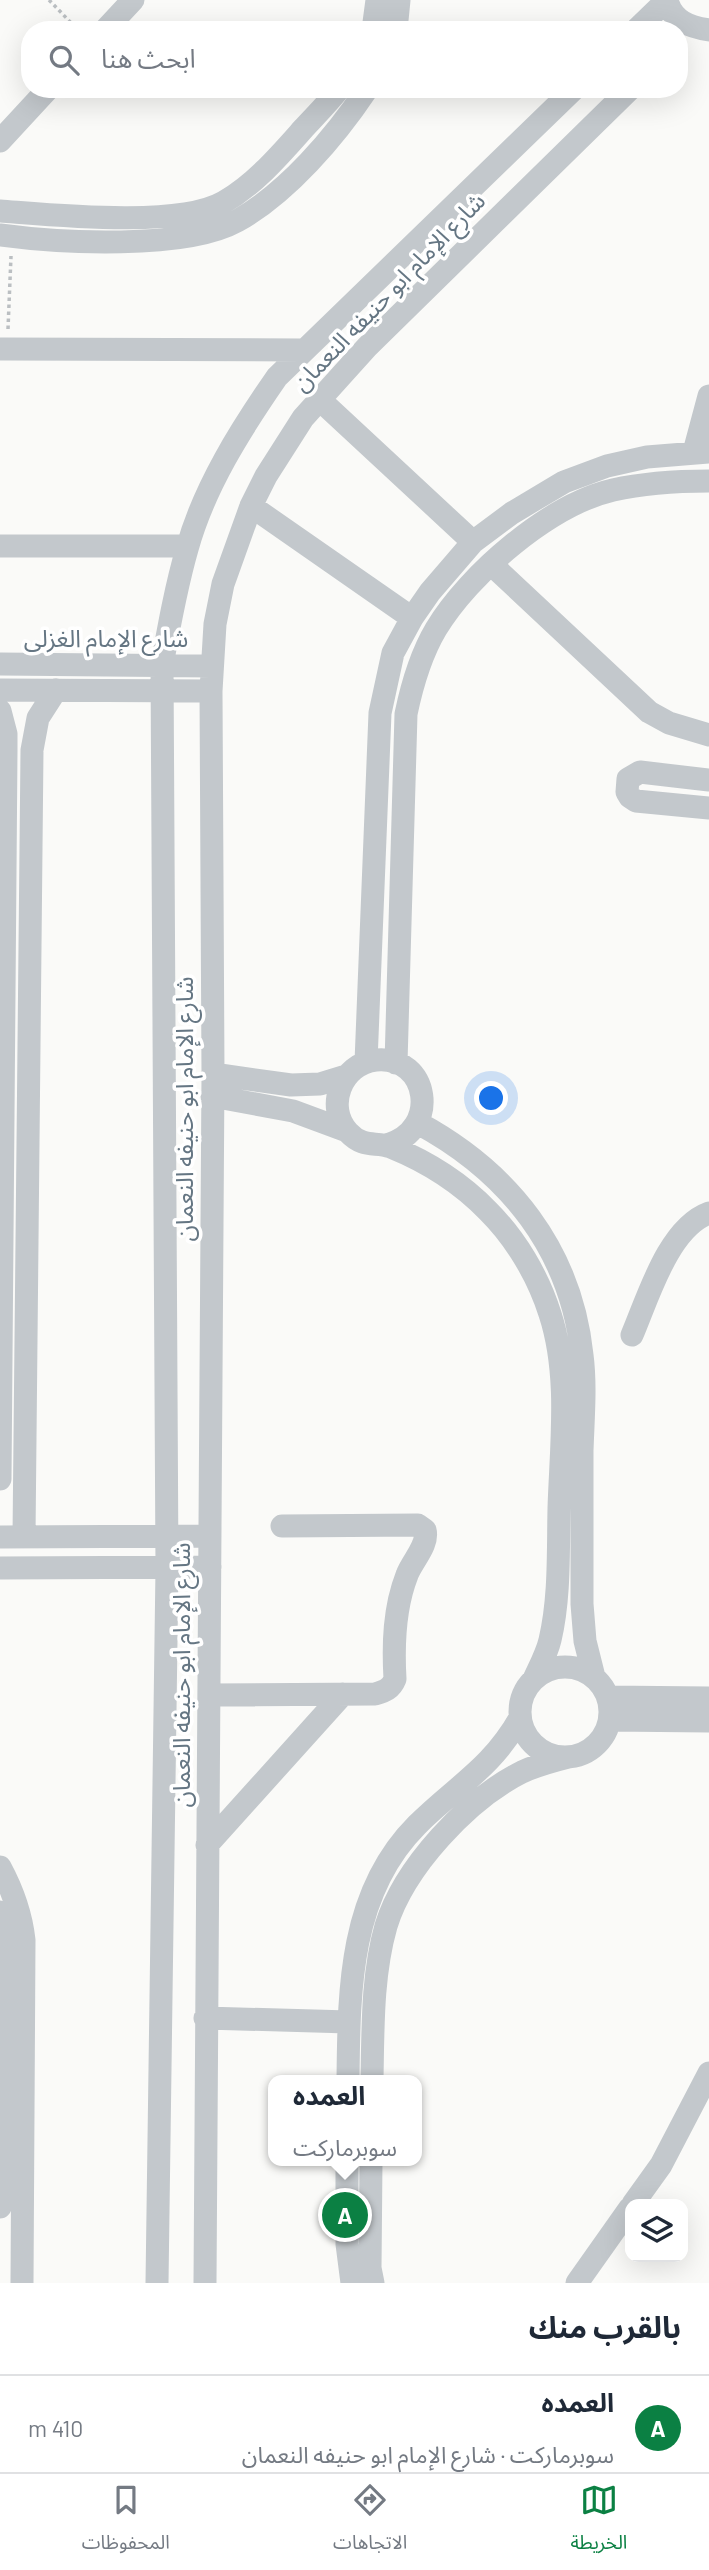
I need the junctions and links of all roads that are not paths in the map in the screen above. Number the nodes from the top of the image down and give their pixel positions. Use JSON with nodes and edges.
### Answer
{"nodes":[{"id":1,"x":133,"y":0,"type":"edge"},
{"id":2,"x":377,"y":0,"type":"edge"},
{"id":3,"x":399,"y":0,"type":"edge"},
{"id":4,"x":667,"y":0,"type":"edge"},
{"id":5,"x":113,"y":21,"type":"edge"},
{"id":6,"x":374,"y":21,"type":"edge"},
{"id":7,"x":397,"y":21,"type":"edge"},
{"id":8,"x":645,"y":21,"type":"edge"},
{"id":9,"x":685,"y":21,"type":"edge"},
{"id":10,"x":40,"y":98,"type":"edge"},
{"id":11,"x":331,"y":98,"type":"edge"},
{"id":12,"x":361,"y":98,"type":"edge"},
{"id":13,"x":565,"y":98,"type":"edge"},
{"id":14,"x":621,"y":98,"type":"edge"},
{"id":15,"x":0,"y":141,"type":"edge"},
{"id":16,"x":0,"y":212,"type":"edge"},
{"id":17,"x":6,"y":236,"type":"edge"},
{"id":18,"x":4,"y":349,"type":"edge"},
{"id":19,"x":303,"y":349,"type":"junction"},
{"id":20,"x":709,"y":396,"type":"edge"},
{"id":21,"x":319,"y":399,"type":"junction"},
{"id":22,"x":702,"y":452,"type":"edge"},
{"id":23,"x":709,"y":481,"type":"edge"},
{"id":24,"x":251,"y":506,"type":"junction"},
{"id":25,"x":473,"y":542,"type":"junction"},
{"id":26,"x":0,"y":546,"type":"edge"},
{"id":27,"x":187,"y":546,"type":"junction"},
{"id":28,"x":491,"y":564,"type":"junction"},
{"id":29,"x":412,"y":618,"type":"junction"},
{"id":30,"x":0,"y":664,"type":"edge"},
{"id":31,"x":162,"y":665,"type":"junction"},
{"id":32,"x":212,"y":666,"type":"junction"},
{"id":33,"x":0,"y":690,"type":"edge"},
{"id":34,"x":57,"y":690,"type":"junction"},
{"id":35,"x":163,"y":691,"type":"junction"},
{"id":36,"x":211,"y":691,"type":"junction"},
{"id":37,"x":0,"y":711,"type":"edge"},
{"id":38,"x":709,"y":735,"type":"edge"},
{"id":39,"x":709,"y":780,"type":"edge"},
{"id":40,"x":709,"y":808,"type":"edge"},
{"id":41,"x":366,"y":1062,"type":"junction"},
{"id":42,"x":396,"y":1063,"type":"junction"},
{"id":43,"x":346,"y":1076,"type":"junction"},
{"id":44,"x":212,"y":1085,"type":"junction"},
{"id":45,"x":418,"y":1123,"type":"junction"},
{"id":46,"x":348,"y":1131,"type":"junction"},
{"id":47,"x":387,"y":1145,"type":"junction"},
{"id":48,"x":28,"y":1174,"type":"junction"},
{"id":49,"x":2,"y":1175,"type":"junction"},
{"id":50,"x":709,"y":1213,"type":"edge"},
{"id":51,"x":632,"y":1335,"type":"dead end"},
{"id":52,"x":0,"y":1479,"type":"edge"},
{"id":53,"x":282,"y":1526,"type":"dead end"},
{"id":54,"x":167,"y":1536,"type":"junction"},
{"id":55,"x":210,"y":1536,"type":"junction"},
{"id":56,"x":0,"y":1537,"type":"edge"},
{"id":57,"x":24,"y":1537,"type":"junction"},
{"id":58,"x":210,"y":1567,"type":"junction"},
{"id":59,"x":0,"y":1568,"type":"edge"},
{"id":60,"x":167,"y":1568,"type":"junction"},
{"id":61,"x":594,"y":1677,"type":"junction"},
{"id":62,"x":534,"y":1679,"type":"junction"},
{"id":63,"x":343,"y":1694,"type":"junction"},
{"id":64,"x":209,"y":1695,"type":"junction"},
{"id":65,"x":608,"y":1697,"type":"junction"},
{"id":66,"x":709,"y":1698,"type":"edge"},
{"id":67,"x":520,"y":1718,"type":"junction"},
{"id":68,"x":610,"y":1720,"type":"junction"},
{"id":69,"x":709,"y":1721,"type":"edge"},
{"id":70,"x":568,"y":1757,"type":"junction"},
{"id":71,"x":207,"y":1845,"type":"junction"},
{"id":72,"x":0,"y":1867,"type":"edge"},
{"id":73,"x":0,"y":1912,"type":"edge"},
{"id":74,"x":205,"y":2018,"type":"junction"},
{"id":75,"x":349,"y":2022,"type":"junction"},
{"id":76,"x":709,"y":2073,"type":"edge"},
{"id":77,"x":348,"y":2075,"type":"edge"},
{"id":78,"x":372,"y":2075,"type":"edge"},
{"id":79,"x":348,"y":2166,"type":"edge"},
{"id":80,"x":371,"y":2166,"type":"edge"},
{"id":81,"x":637,"y":2199,"type":"edge"},
{"id":82,"x":0,"y":2207,"type":"edge"},
{"id":83,"x":625,"y":2216,"type":"edge"},
{"id":84,"x":22,"y":2283,"type":"edge"},
{"id":85,"x":158,"y":2283,"type":"edge"},
{"id":86,"x":205,"y":2283,"type":"edge"},
{"id":87,"x":352,"y":2283,"type":"edge"},
{"id":88,"x":373,"y":2283,"type":"edge"},
{"id":89,"x":577,"y":2283,"type":"edge"}],
"edges":[{"from":1,"to":5,"type":"street"},
{"from":2,"to":6,"type":"street"},
{"from":3,"to":7,"type":"street"},
{"from":4,"to":8,"type":"street"},
{"from":4,"to":9,"type":"street"},
{"from":10,"to":15,"type":"street"},
{"from":11,"to":16,"type":"street"},
{"from":12,"to":17,"type":"street"},
{"from":13,"to":19,"type":"street","name":"شارع الإمام ابو حنيفه النعمان"},
{"from":14,"to":21,"type":"street","name":"شارع الإمام ابو حنيفه النعمان"},
{"from":18,"to":19,"type":"street"},
{"from":19,"to":27,"type":"street","name":"شارع الإمام ابو حنيفه النعمان"},
{"from":20,"to":22,"type":"street"},
{"from":21,"to":24,"type":"street","name":"شارع الإمام ابو حنيفه النعمان"},
{"from":21,"to":25,"type":"street"},
{"from":22,"to":25,"type":"street"},
{"from":23,"to":28,"type":"street"},
{"from":24,"to":29,"type":"street"},
{"from":24,"to":32,"type":"street","name":"شارع الإمام ابو حنيفه النعمان"},
{"from":25,"to":29,"type":"street"},
{"from":26,"to":27,"type":"street"},
{"from":27,"to":31,"type":"street","name":"شارع الإمام ابو حنيفه النعمان"},
{"from":28,"to":38,"type":"street"},
{"from":28,"to":42,"type":"street"},
{"from":29,"to":41,"type":"street"},
{"from":30,"to":31,"type":"street","name":"شارع الإمام الغزلى"},
{"from":31,"to":32,"type":"street","name":"شارع الإمام الغزلى"},
{"from":31,"to":35,"type":"street","name":"شارع الإمام ابو حنيفه النعمان"},
{"from":32,"to":36,"type":"street","name":"شارع الإمام ابو حنيفه النعمان"},
{"from":33,"to":34,"type":"street"},
{"from":34,"to":35,"type":"street"},
{"from":34,"to":48,"type":"street"},
{"from":35,"to":36,"type":"street"},
{"from":35,"to":54,"type":"street","name":"شارع الإمام ابو حنيفه النعمان"},
{"from":36,"to":44,"type":"street","name":"شارع الإمام ابو حنيفه النعمان"},
{"from":37,"to":49,"type":"street"},
{"from":39,"to":40,"type":"street"},
{"from":41,"to":42,"type":"street"},
{"from":41,"to":43,"type":"street"},
{"from":42,"to":45,"type":"street"},
{"from":43,"to":44,"type":"street"},
{"from":43,"to":46,"type":"street"},
{"from":44,"to":46,"type":"street"},
{"from":44,"to":55,"type":"street","name":"شارع الإمام ابو حنيفه النعمان"},
{"from":45,"to":47,"type":"street"},
{"from":45,"to":61,"type":"street"},
{"from":46,"to":47,"type":"street"},
{"from":47,"to":62,"type":"street"},
{"from":48,"to":49,"type":"street"},
{"from":48,"to":57,"type":"street"},
{"from":49,"to":52,"type":"street"},
{"from":50,"to":51,"type":"street"},
{"from":53,"to":63,"type":"street"},
{"from":54,"to":55,"type":"street"},
{"from":54,"to":57,"type":"street"},
{"from":54,"to":60,"type":"street","name":"شارع الإمام ابو حنيفه النعمان"},
{"from":55,"to":58,"type":"street","name":"شارع الإمام ابو حنيفه النعمان"},
{"from":56,"to":57,"type":"street"},
{"from":58,"to":60,"type":"street"},
{"from":58,"to":64,"type":"street","name":"شارع الإمام ابو حنيفه النعمان"},
{"from":59,"to":60,"type":"street"},
{"from":60,"to":85,"type":"street","name":"شارع الإمام ابو حنيفه النعمان"},
{"from":61,"to":62,"type":"street"},
{"from":61,"to":65,"type":"street"},
{"from":62,"to":67,"type":"street"},
{"from":63,"to":64,"type":"street"},
{"from":63,"to":71,"type":"street"},
{"from":64,"to":71,"type":"street","name":"شارع الإمام ابو حنيفه النعمان"},
{"from":65,"to":66,"type":"street"},
{"from":65,"to":68,"type":"street"},
{"from":67,"to":70,"type":"street"},
{"from":67,"to":75,"type":"street"},
{"from":68,"to":69,"type":"street"},
{"from":68,"to":70,"type":"street"},
{"from":70,"to":78,"type":"street"},
{"from":71,"to":74,"type":"street","name":"شارع الإمام ابو حنيفه النعمان"},
{"from":72,"to":84,"type":"street"},
{"from":73,"to":82,"type":"street"},
{"from":74,"to":75,"type":"street"},
{"from":74,"to":86,"type":"street","name":"شارع الإمام ابو حنيفه النعمان"},
{"from":75,"to":77,"type":"street"},
{"from":76,"to":81,"type":"street"},
{"from":79,"to":87,"type":"street"},
{"from":80,"to":88,"type":"street"},
{"from":83,"to":89,"type":"street"}]}
